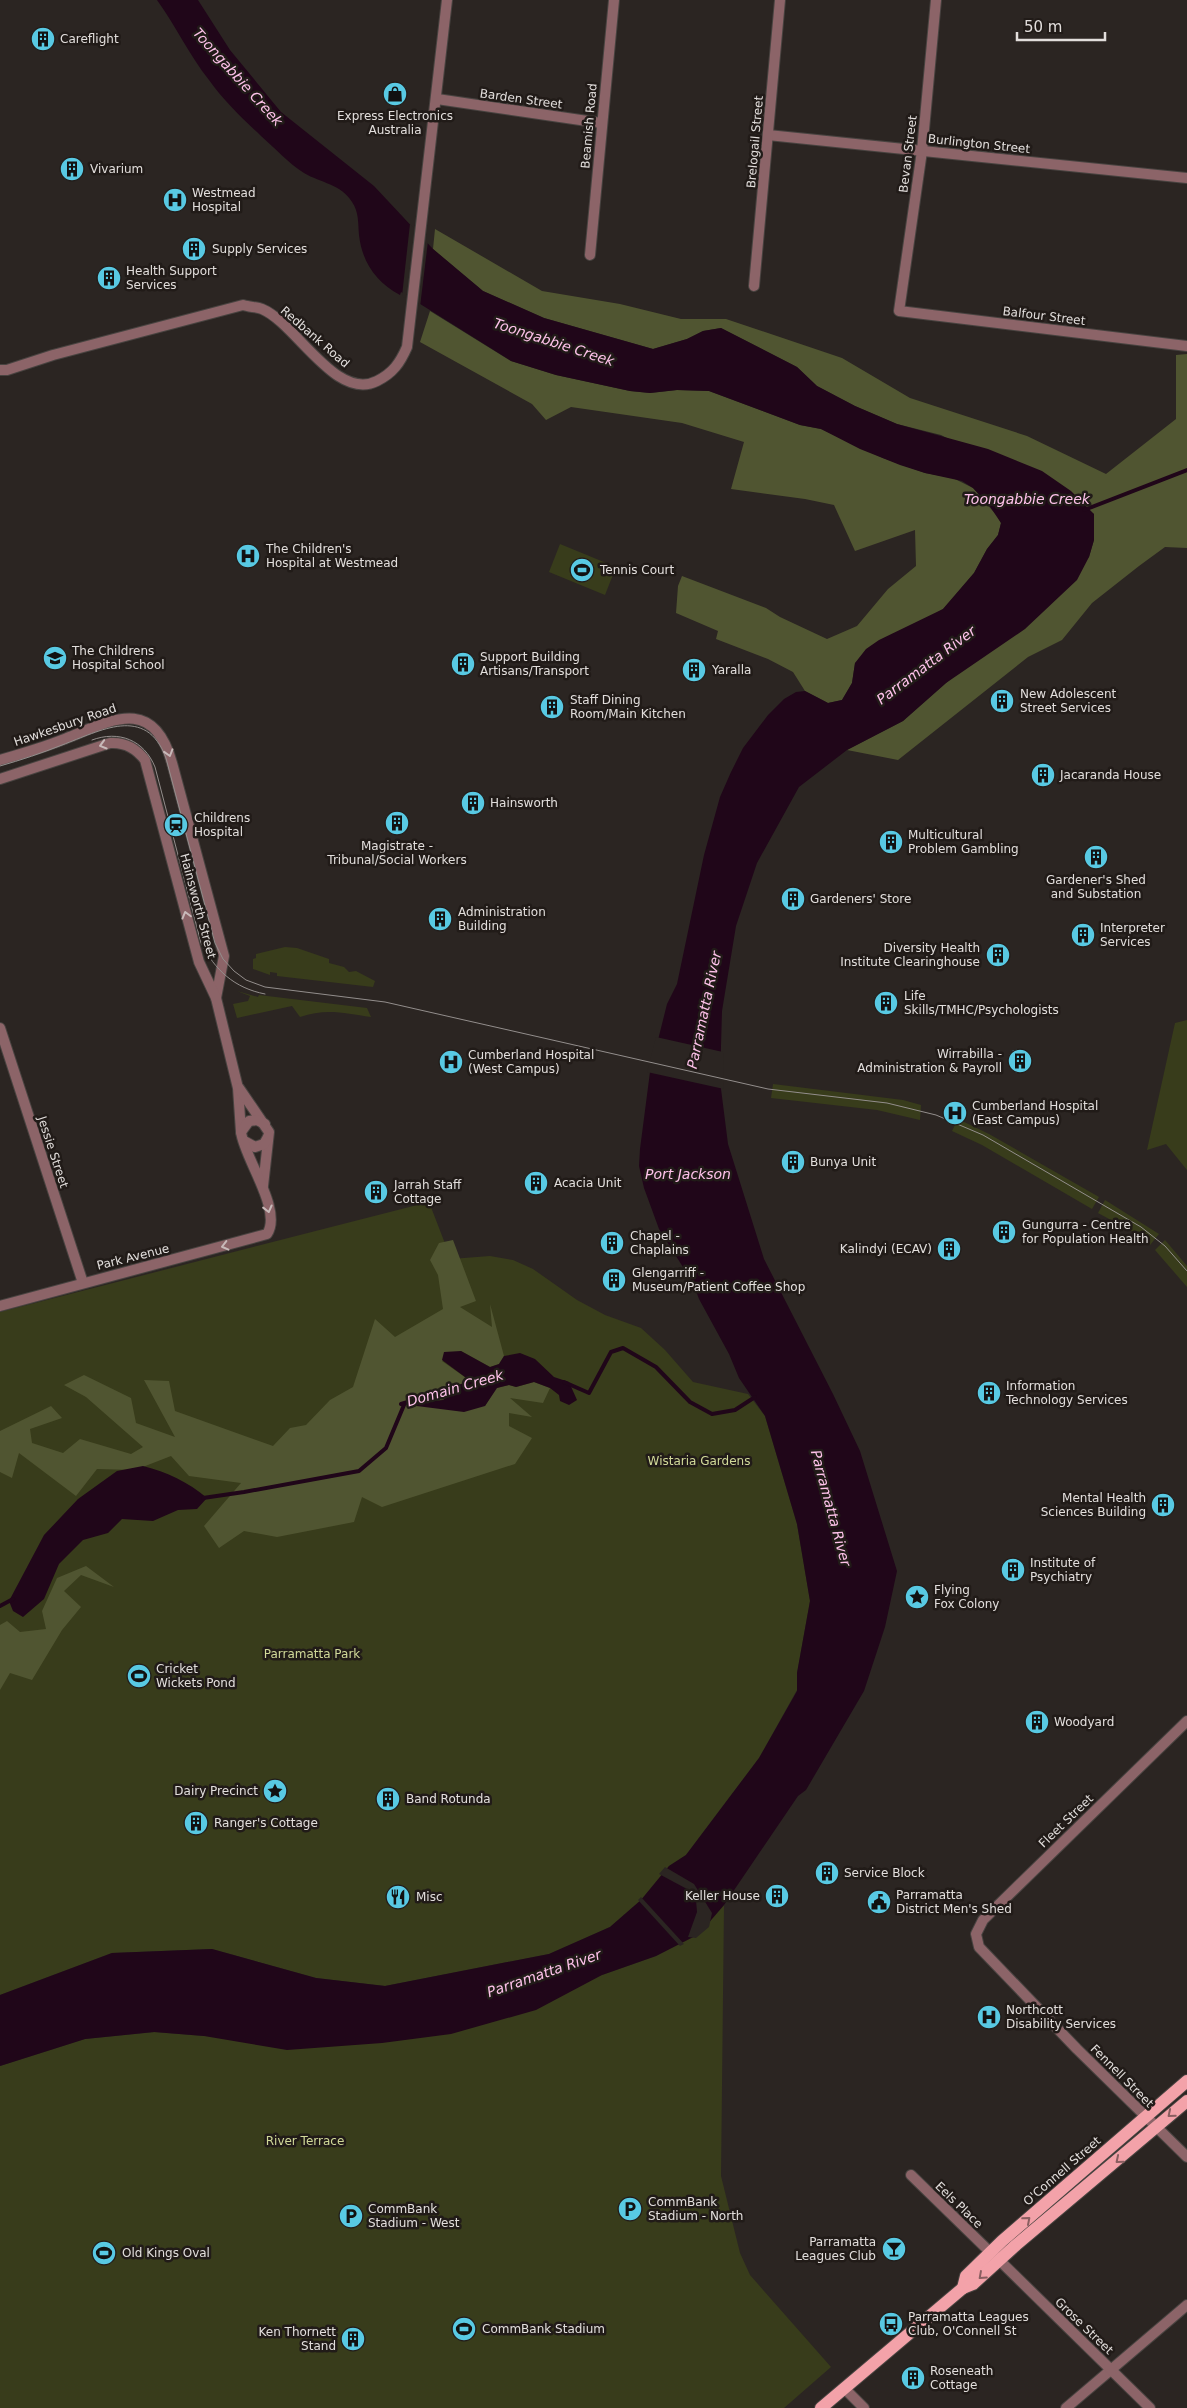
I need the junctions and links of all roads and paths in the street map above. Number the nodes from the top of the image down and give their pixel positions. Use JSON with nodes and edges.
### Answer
{"nodes":[{"id":1,"x":447,"y":0,"type":"edge"},
{"id":2,"x":614,"y":0,"type":"edge"},
{"id":3,"x":780,"y":0,"type":"edge"},
{"id":4,"x":936,"y":0,"type":"edge"},
{"id":5,"x":437,"y":99,"type":"junction"},
{"id":6,"x":601,"y":123,"type":"junction"},
{"id":7,"x":768,"y":135,"type":"junction"},
{"id":8,"x":922,"y":151,"type":"junction"},
{"id":9,"x":1187,"y":178,"type":"edge"},
{"id":10,"x":590,"y":255,"type":"dead end"},
{"id":11,"x":754,"y":286,"type":"dead end"},
{"id":12,"x":899,"y":311,"type":"joint"},
{"id":13,"x":1187,"y":346,"type":"edge"},
{"id":14,"x":0,"y":370,"type":"edge"},
{"id":15,"x":138,"y":718,"type":"joint"},
{"id":16,"x":0,"y":760,"type":"edge"},
{"id":17,"x":0,"y":779,"type":"edge"},
{"id":18,"x":216,"y":998,"type":"junction"},
{"id":19,"x":0,"y":1028,"type":"edge"},
{"id":20,"x":238,"y":1088,"type":"junction"},
{"id":21,"x":265,"y":1124,"type":"junction"},
{"id":22,"x":242,"y":1137,"type":"junction"},
{"id":23,"x":268,"y":1137,"type":"junction"},
{"id":24,"x":263,"y":1187,"type":"junction"},
{"id":25,"x":269,"y":1230,"type":"joint"},
{"id":26,"x":83,"y":1283,"type":"junction"},
{"id":27,"x":0,"y":1306,"type":"edge"},
{"id":28,"x":1187,"y":1721,"type":"edge"},
{"id":29,"x":978,"y":1947,"type":"joint"},
{"id":30,"x":1187,"y":2081,"type":"edge"},
{"id":31,"x":1187,"y":2101,"type":"edge"},
{"id":32,"x":1145,"y":2117,"type":"junction"},
{"id":33,"x":1156,"y":2127,"type":"junction"},
{"id":34,"x":1187,"y":2157,"type":"edge"},
{"id":35,"x":911,"y":2175,"type":"dead end"},
{"id":36,"x":995,"y":2256,"type":"junction"},
{"id":37,"x":1187,"y":2305,"type":"edge"},
{"id":38,"x":1111,"y":2370,"type":"junction"},
{"id":39,"x":844,"y":2388,"type":"junction"},
{"id":40,"x":821,"y":2408,"type":"edge"},
{"id":41,"x":864,"y":2408,"type":"edge"},
{"id":42,"x":1066,"y":2408,"type":"edge"},
{"id":43,"x":1150,"y":2408,"type":"edge"}],
"edges":[{"from":1,"to":5,"type":"street","name":"Redbank Road"},
{"from":2,"to":6,"type":"street","name":"Beamish Road"},
{"from":3,"to":7,"type":"street","name":"Brelogail Street"},
{"from":4,"to":8,"type":"street","name":"Bevan Street"},
{"from":5,"to":6,"type":"street","name":"Barden Street"},
{"from":5,"to":14,"type":"street","name":"Redbank Road"},
{"from":6,"to":10,"type":"street","name":"Beamish Road"},
{"from":7,"to":8,"type":"street","name":"Burlington Street"},
{"from":7,"to":11,"type":"street","name":"Brelogail Street"},
{"from":8,"to":9,"type":"street","name":"Burlington Street"},
{"from":8,"to":12,"type":"street","name":"Bevan Street"},
{"from":12,"to":13,"type":"street","name":"Balfour Street"},
{"from":15,"to":16,"type":"street","name":"Hawkesbury Road"},
{"from":15,"to":18,"type":"street","name":"Hainsworth Street","one_way":true},
{"from":18,"to":17,"type":"street","name":"Hainsworth Street","one_way":true},
{"from":18,"to":20,"type":"street","name":"Hainsworth Street"},
{"from":19,"to":26,"type":"street","name":"Jessie Street"},
{"from":20,"to":21,"type":"street","name":"Hainsworth Street"},
{"from":20,"to":22,"type":"street","name":"Hainsworth Street"},
{"from":21,"to":22,"type":"street"},
{"from":21,"to":23,"type":"street"},
{"from":22,"to":23,"type":"street"},
{"from":22,"to":24,"type":"street","name":"Hainsworth Street"},
{"from":23,"to":24,"type":"street","name":"Hainsworth Street"},
{"from":24,"to":25,"type":"street","name":"Hainsworth Street","one_way":true},
{"from":25,"to":26,"type":"street","name":"Park Avenue","one_way":true},
{"from":26,"to":27,"type":"street","name":"Park Avenue"},
{"from":28,"to":29,"type":"street","name":"Fleet Street"},
{"from":29,"to":32,"type":"street","name":"Fennell Street"},
{"from":30,"to":32,"type":"main road","name":"O'Connell Street"},
{"from":31,"to":33,"type":"main road","name":"O'Connell Street","one_way":true},
{"from":32,"to":33,"type":"street","name":"Fennell Street"},
{"from":36,"to":32,"type":"main road","name":"O'Connell Street","one_way":true},
{"from":33,"to":34,"type":"street","name":"Fennell Street"},
{"from":33,"to":36,"type":"main road","name":"O'Connell Street","one_way":true},
{"from":35,"to":36,"type":"street","name":"Eels Place"},
{"from":36,"to":38,"type":"street","name":"Grose Street"},
{"from":36,"to":39,"type":"main road","name":"O'Connell Street"},
{"from":37,"to":38,"type":"street"},
{"from":38,"to":42,"type":"street"},
{"from":38,"to":43,"type":"street","name":"Grose Street"},
{"from":39,"to":40,"type":"main road","name":"O'Connell Street"},
{"from":39,"to":41,"type":"street"}]}
